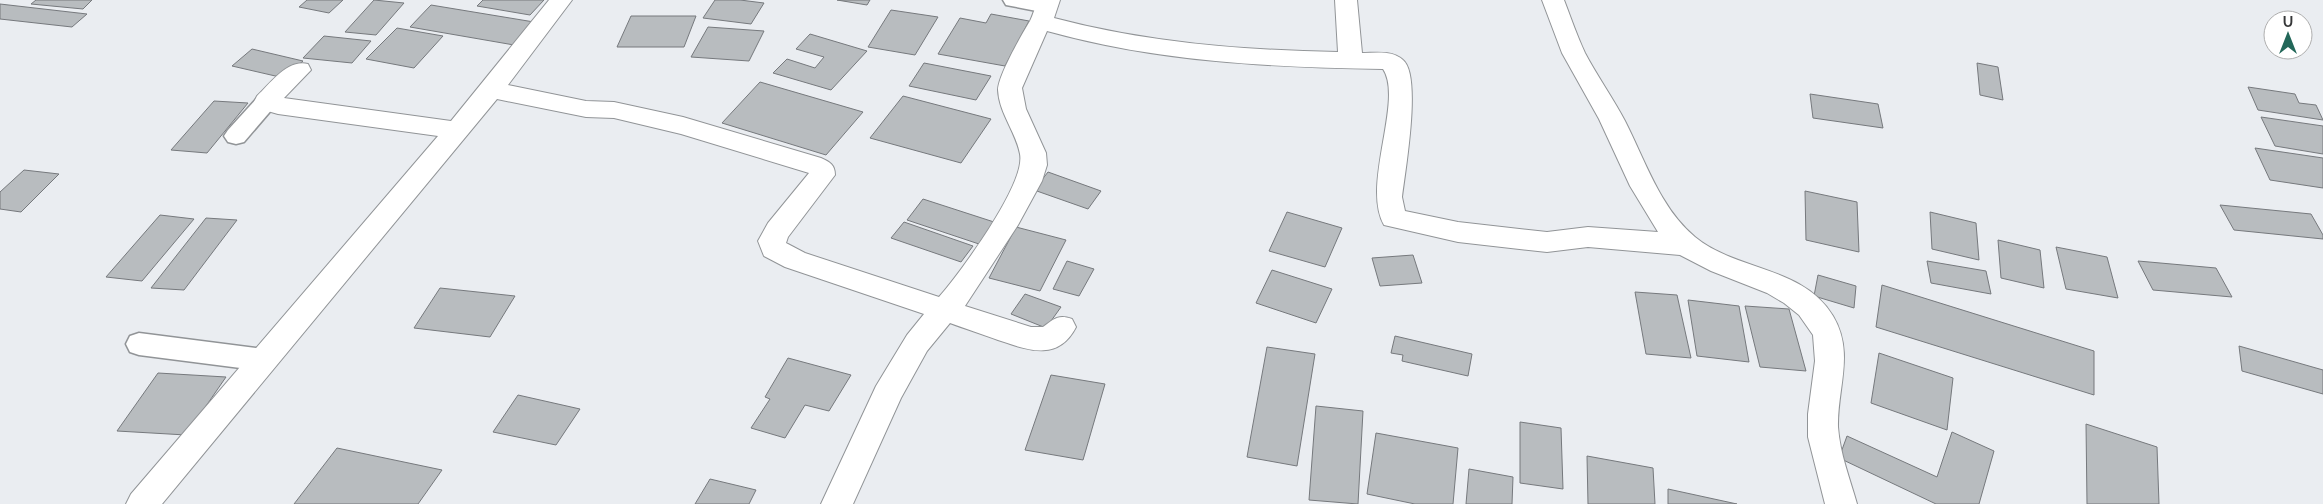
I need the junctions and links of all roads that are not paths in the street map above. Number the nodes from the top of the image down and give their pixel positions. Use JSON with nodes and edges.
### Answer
{"nodes":[{"id":1,"x":561,"y":0,"type":"edge"},
{"id":2,"x":1013,"y":0,"type":"edge"},
{"id":3,"x":1346,"y":0,"type":"edge"},
{"id":4,"x":1553,"y":0,"type":"edge"},
{"id":5,"x":1045,"y":9,"type":"edge"},
{"id":6,"x":1351,"y":61,"type":"junction"},
{"id":7,"x":299,"y":70,"type":"dead end"},
{"id":8,"x":491,"y":90,"type":"junction"},
{"id":9,"x":264,"y":94,"type":"junction"},
{"id":10,"x":458,"y":130,"type":"junction"},
{"id":11,"x":236,"y":136,"type":"dead end"},
{"id":12,"x":1687,"y":245,"type":"junction"},
{"id":13,"x":945,"y":310,"type":"junction"},
{"id":14,"x":1062,"y":327,"type":"dead end"},
{"id":15,"x":139,"y":344,"type":"dead end"},
{"id":16,"x":264,"y":360,"type":"junction"},
{"id":17,"x":142,"y":504,"type":"edge"},
{"id":18,"x":837,"y":504,"type":"edge"},
{"id":19,"x":1841,"y":504,"type":"edge"}],
"edges":[{"from":1,"to":8,"type":"street"},
{"from":2,"to":5,"type":"lane"},
{"from":3,"to":6,"type":"street"},
{"from":4,"to":12,"type":"street"},
{"from":5,"to":6,"type":"street"},
{"from":5,"to":13,"type":"street"},
{"from":6,"to":12,"type":"street"},
{"from":7,"to":9,"type":"street"},
{"from":8,"to":10,"type":"street"},
{"from":8,"to":13,"type":"street"},
{"from":9,"to":10,"type":"street"},
{"from":9,"to":11,"type":"lane"},
{"from":10,"to":16,"type":"street"},
{"from":12,"to":19,"type":"street"},
{"from":13,"to":14,"type":"street"},
{"from":13,"to":18,"type":"street"},
{"from":15,"to":16,"type":"lane"},
{"from":16,"to":17,"type":"street"}]}
